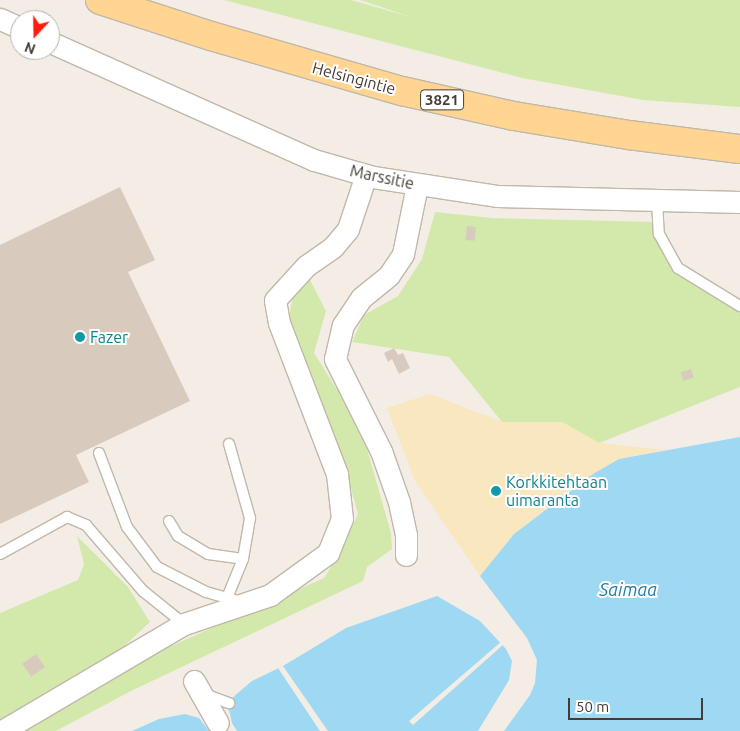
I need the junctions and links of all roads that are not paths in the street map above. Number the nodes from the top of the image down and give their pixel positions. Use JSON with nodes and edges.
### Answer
{"nodes":[{"id":1,"x":100,"y":0,"type":"edge"},
{"id":2,"x":116,"y":0,"type":"edge"},
{"id":3,"x":151,"y":16,"type":"junction"},
{"id":4,"x":60,"y":46,"type":"edge"},
{"id":5,"x":740,"y":149,"type":"edge"},
{"id":6,"x":366,"y":175,"type":"junction"},
{"id":7,"x":417,"y":185,"type":"junction"},
{"id":8,"x":657,"y":200,"type":"junction"},
{"id":9,"x":740,"y":202,"type":"edge"},
{"id":10,"x":740,"y":306,"type":"edge"},
{"id":11,"x":229,"y":444,"type":"dead end"},
{"id":12,"x":99,"y":453,"type":"dead end"},
{"id":13,"x":169,"y":521,"type":"dead end"},
{"id":14,"x":0,"y":554,"type":"edge"},
{"id":15,"x":406,"y":556,"type":"dead end"},
{"id":16,"x":243,"y":559,"type":"junction"},
{"id":17,"x":237,"y":600,"type":"junction"},
{"id":18,"x":184,"y":624,"type":"junction"},
{"id":19,"x":197,"y":687,"type":"joint"},
{"id":20,"x":229,"y":703,"type":"dead end"},
{"id":21,"x":218,"y":723,"type":"dead end"},
{"id":22,"x":2,"y":731,"type":"edge"}],
"edges":[{"from":1,"to":3,"type":"main road","name":"Helsingintie","number":"3821"},
{"from":2,"to":3,"type":"main road","name":"Helsingintie","number":"3821"},
{"from":3,"to":5,"type":"main road","name":"Helsingintie","number":"3821"},
{"from":4,"to":6,"type":"street","name":"Marssitie"},
{"from":6,"to":7,"type":"street","name":"Marssitie"},
{"from":6,"to":17,"type":"street"},
{"from":7,"to":8,"type":"street","name":"Marssitie"},
{"from":7,"to":15,"type":"street"},
{"from":8,"to":9,"type":"street","name":"Marssitie"},
{"from":8,"to":10,"type":"lane"},
{"from":11,"to":16,"type":"lane"},
{"from":12,"to":17,"type":"lane"},
{"from":13,"to":16,"type":"lane"},
{"from":14,"to":18,"type":"lane"},
{"from":16,"to":17,"type":"lane"},
{"from":17,"to":18,"type":"street"},
{"from":18,"to":22,"type":"street"},
{"from":19,"to":20,"type":"lane"},
{"from":19,"to":21,"type":"street"}]}
